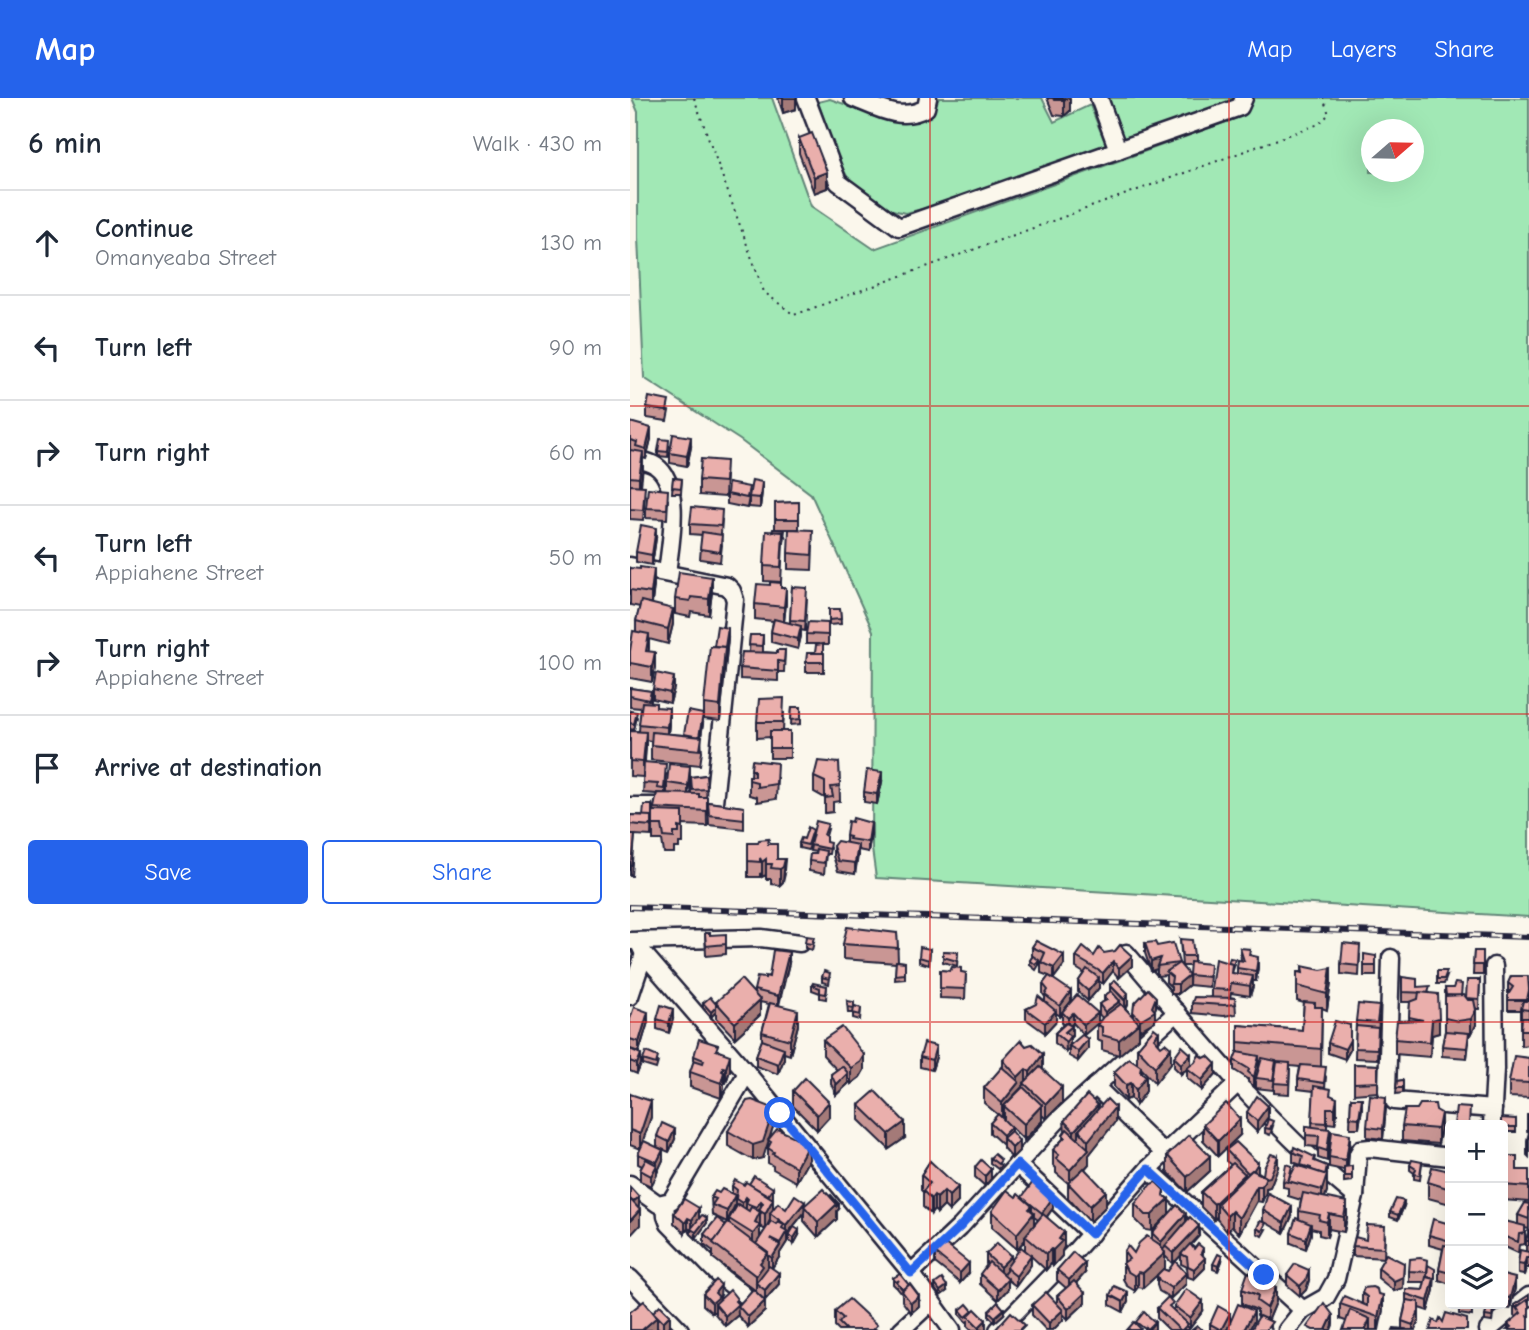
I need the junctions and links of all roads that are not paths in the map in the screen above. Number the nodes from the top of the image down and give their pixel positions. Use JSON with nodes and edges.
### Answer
{"nodes":[{"id":1,"x":806,"y":98,"type":"edge"},
{"id":2,"x":853,"y":98,"type":"edge"},
{"id":3,"x":928,"y":98,"type":"edge"},
{"id":4,"x":1099,"y":98,"type":"edge"},
{"id":5,"x":1244,"y":98,"type":"edge"},
{"id":6,"x":1118,"y":150,"type":"junction"},
{"id":7,"x":630,"y":457,"type":"edge"},
{"id":8,"x":630,"y":566,"type":"edge"},
{"id":9,"x":667,"y":573,"type":"junction"},
{"id":10,"x":630,"y":806,"type":"edge"},
{"id":11,"x":800,"y":943,"type":"dead end"},
{"id":12,"x":637,"y":946,"type":"edge"},
{"id":13,"x":1126,"y":953,"type":"edge"},
{"id":14,"x":1391,"y":958,"type":"dead end"},
{"id":15,"x":1494,"y":967,"type":"dead end"},
{"id":16,"x":630,"y":996,"type":"edge"},
{"id":17,"x":1177,"y":1012,"type":"junction"},
{"id":18,"x":747,"y":1073,"type":"junction"},
{"id":19,"x":1238,"y":1083,"type":"junction"},
{"id":20,"x":1095,"y":1086,"type":"junction"},
{"id":21,"x":1492,"y":1117,"type":"edge"},
{"id":22,"x":1164,"y":1153,"type":"junction"},
{"id":23,"x":1445,"y":1156,"type":"edge"},
{"id":24,"x":1017,"y":1164,"type":"junction"},
{"id":25,"x":1148,"y":1169,"type":"junction"},
{"id":26,"x":630,"y":1184,"type":"edge"},
{"id":27,"x":1355,"y":1196,"type":"junction"},
{"id":28,"x":665,"y":1203,"type":"junction"},
{"id":29,"x":1091,"y":1234,"type":"junction"},
{"id":30,"x":911,"y":1273,"type":"junction"},
{"id":31,"x":630,"y":1278,"type":"edge"},
{"id":32,"x":743,"y":1294,"type":"dead end"},
{"id":33,"x":1529,"y":1296,"type":"edge"},
{"id":34,"x":930,"y":1303,"type":"junction"},
{"id":35,"x":1303,"y":1310,"type":"junction"},
{"id":36,"x":680,"y":1330,"type":"edge"},
{"id":37,"x":901,"y":1330,"type":"edge"},
{"id":38,"x":952,"y":1330,"type":"edge"},
{"id":39,"x":998,"y":1330,"type":"edge"},
{"id":40,"x":1287,"y":1330,"type":"edge"},
{"id":41,"x":1488,"y":1330,"type":"edge"}],
"edges":[{"from":1,"to":6,"type":"street"},
{"from":2,"to":3,"type":"street"},
{"from":4,"to":6,"type":"street"},
{"from":5,"to":6,"type":"street"},
{"from":7,"to":9,"type":"street"},
{"from":8,"to":9,"type":"street"},
{"from":9,"to":10,"type":"street"},
{"from":11,"to":12,"type":"street"},
{"from":12,"to":16,"type":"street"},
{"from":12,"to":18,"type":"street"},
{"from":13,"to":17,"type":"street"},
{"from":14,"to":21,"type":"street"},
{"from":15,"to":21,"type":"street"},
{"from":17,"to":19,"type":"street"},
{"from":17,"to":20,"type":"street"},
{"from":18,"to":28,"type":"street"},
{"from":18,"to":30,"type":"street"},
{"from":19,"to":22,"type":"street"},
{"from":19,"to":27,"type":"street"},
{"from":20,"to":22,"type":"street"},
{"from":20,"to":24,"type":"street"},
{"from":22,"to":25,"type":"street"},
{"from":23,"to":27,"type":"street"},
{"from":24,"to":29,"type":"street"},
{"from":24,"to":30,"type":"street"},
{"from":25,"to":29,"type":"street"},
{"from":25,"to":35,"type":"street"},
{"from":26,"to":28,"type":"street"},
{"from":27,"to":35,"type":"street"},
{"from":28,"to":32,"type":"street"},
{"from":29,"to":39,"type":"street"},
{"from":30,"to":34,"type":"street"},
{"from":31,"to":36,"type":"street"},
{"from":33,"to":41,"type":"street"},
{"from":34,"to":37,"type":"street"},
{"from":34,"to":38,"type":"street"},
{"from":35,"to":40,"type":"street"}]}
